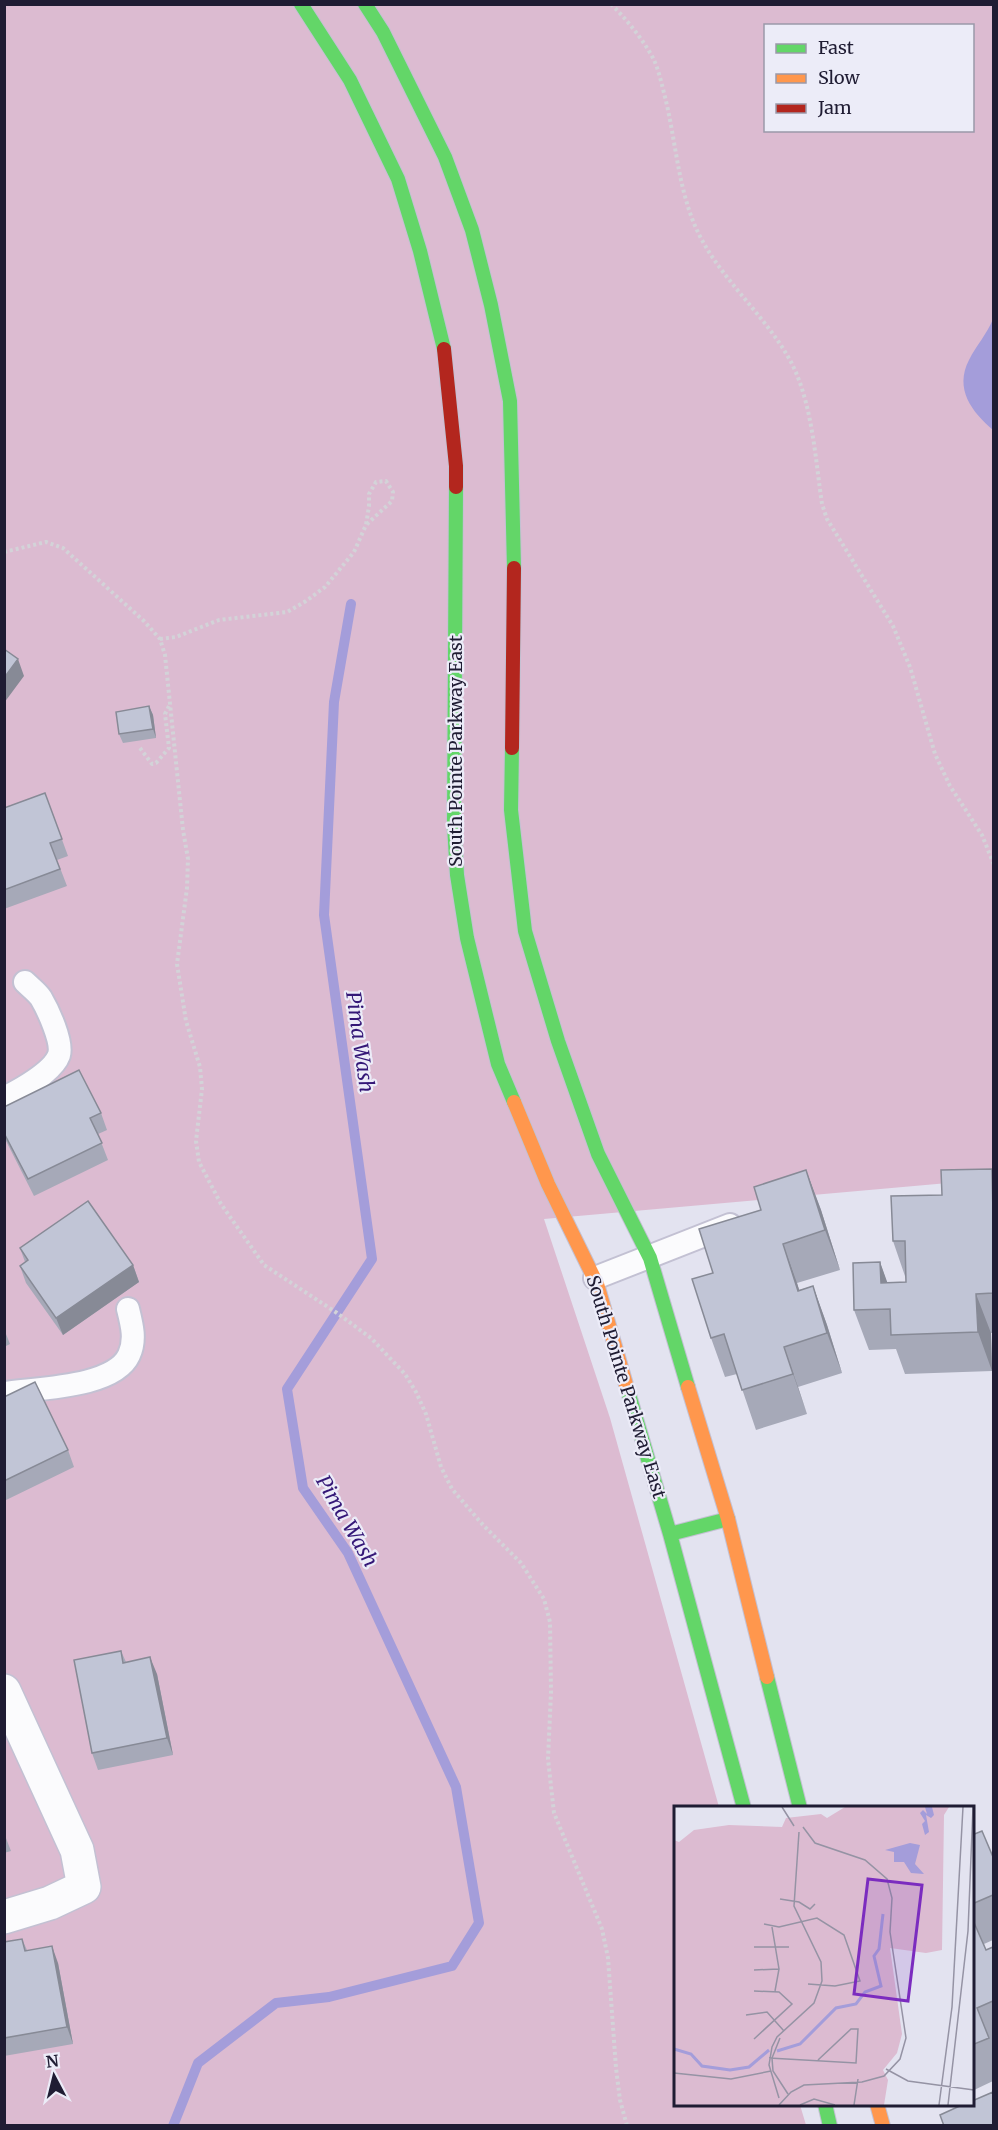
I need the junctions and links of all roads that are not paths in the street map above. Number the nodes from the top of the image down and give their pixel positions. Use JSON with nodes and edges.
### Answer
{"nodes":[{"id":1,"x":301,"y":4,"type":"edge"},
{"id":2,"x":365,"y":4,"type":"edge"},
{"id":3,"x":25,"y":982,"type":"dead end"},
{"id":4,"x":4,"y":1098,"type":"edge"},
{"id":5,"x":754,"y":1216,"type":"edge"},
{"id":6,"x":648,"y":1256,"type":"junction"},
{"id":7,"x":595,"y":1278,"type":"junction"},
{"id":8,"x":128,"y":1309,"type":"dead end"},
{"id":9,"x":4,"y":1393,"type":"edge"},
{"id":10,"x":728,"y":1519,"type":"junction"},
{"id":11,"x":670,"y":1534,"type":"junction"},
{"id":12,"x":4,"y":1690,"type":"edge"},
{"id":13,"x":743,"y":1806,"type":"edge"},
{"id":14,"x":800,"y":1806,"type":"edge"},
{"id":15,"x":4,"y":1917,"type":"edge"},
{"id":16,"x":825,"y":2106,"type":"edge"},
{"id":17,"x":878,"y":2106,"type":"edge"},
{"id":18,"x":830,"y":2126,"type":"edge"},
{"id":19,"x":883,"y":2126,"type":"edge"}],
"edges":[{"from":1,"to":7,"type":"main road","name":"South Pointe Parkway East"},
{"from":2,"to":6,"type":"main road"},
{"from":3,"to":4,"type":"lane"},
{"from":5,"to":6,"type":"lane"},
{"from":6,"to":7,"type":"lane"},
{"from":6,"to":10,"type":"main road"},
{"from":7,"to":11,"type":"main road","name":"South Pointe Parkway East"},
{"from":8,"to":9,"type":"lane"},
{"from":10,"to":11,"type":"main road"},
{"from":10,"to":14,"type":"main road"},
{"from":11,"to":13,"type":"main road","name":"South Pointe Parkway East"},
{"from":12,"to":15,"type":"street"},
{"from":16,"to":18,"type":"main road"},
{"from":17,"to":19,"type":"main road"}]}
